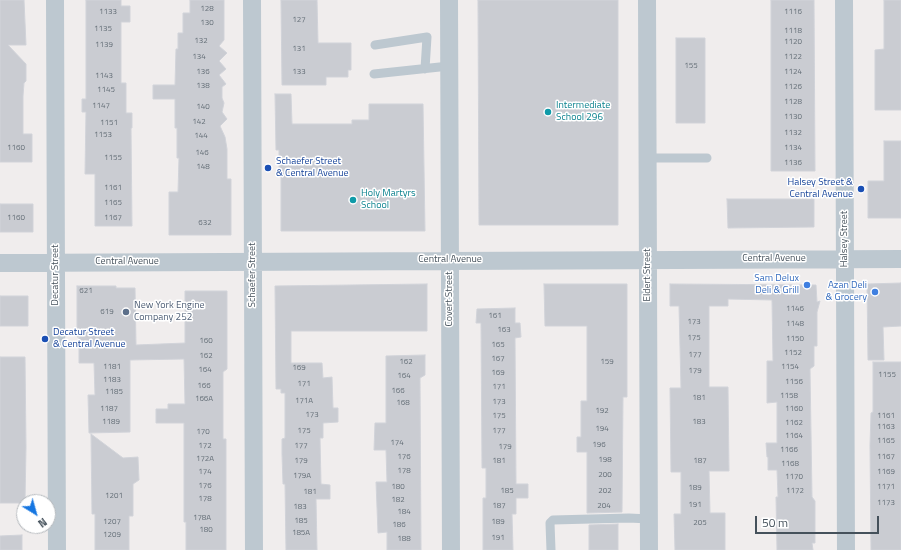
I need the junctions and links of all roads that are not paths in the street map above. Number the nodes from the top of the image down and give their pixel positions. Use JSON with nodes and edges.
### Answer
{"nodes":[{"id":1,"x":55,"y":0,"type":"edge"},
{"id":2,"x":252,"y":0,"type":"edge"},
{"id":3,"x":449,"y":0,"type":"edge"},
{"id":4,"x":647,"y":0,"type":"edge"},
{"id":5,"x":844,"y":0,"type":"edge"},
{"id":6,"x":375,"y":45,"type":"dead end"},
{"id":7,"x":449,"y":66,"type":"junction"},
{"id":8,"x":425,"y":69,"type":"junction"},
{"id":9,"x":374,"y":74,"type":"dead end"},
{"id":10,"x":647,"y":158,"type":"junction"},
{"id":11,"x":707,"y":158,"type":"dead end"},
{"id":12,"x":901,"y":258,"type":"edge"},
{"id":13,"x":845,"y":259,"type":"junction"},
{"id":14,"x":450,"y":260,"type":"junction"},
{"id":15,"x":648,"y":260,"type":"junction"},
{"id":16,"x":253,"y":261,"type":"junction"},
{"id":17,"x":56,"y":262,"type":"junction"},
{"id":18,"x":0,"y":263,"type":"edge"},
{"id":19,"x":649,"y":518,"type":"junction"},
{"id":20,"x":57,"y":550,"type":"edge"},
{"id":21,"x":254,"y":550,"type":"edge"},
{"id":22,"x":451,"y":550,"type":"edge"},
{"id":23,"x":551,"y":550,"type":"edge"},
{"id":24,"x":649,"y":550,"type":"edge"},
{"id":25,"x":846,"y":550,"type":"edge"}],
"edges":[{"from":1,"to":17,"type":"street","name":"Decatur Street"},
{"from":2,"to":16,"type":"street","name":"Schaefer Street"},
{"from":3,"to":7,"type":"street","name":"Covert Street"},
{"from":4,"to":10,"type":"street","name":"Eldert Street"},
{"from":5,"to":13,"type":"street","name":"Halsey Street"},
{"from":6,"to":8,"type":"lane"},
{"from":7,"to":8,"type":"lane"},
{"from":7,"to":14,"type":"street","name":"Covert Street"},
{"from":8,"to":9,"type":"lane"},
{"from":10,"to":11,"type":"lane"},
{"from":10,"to":15,"type":"street","name":"Eldert Street"},
{"from":12,"to":13,"type":"street","name":"Central Avenue"},
{"from":13,"to":15,"type":"street","name":"Central Avenue"},
{"from":13,"to":25,"type":"street","name":"Halsey Street"},
{"from":14,"to":15,"type":"street","name":"Central Avenue"},
{"from":14,"to":16,"type":"street","name":"Central Avenue"},
{"from":14,"to":22,"type":"street","name":"Covert Street"},
{"from":15,"to":19,"type":"street","name":"Eldert Street"},
{"from":16,"to":17,"type":"street","name":"Central Avenue"},
{"from":16,"to":21,"type":"street","name":"Schaefer Street"},
{"from":17,"to":18,"type":"street","name":"Central Avenue"},
{"from":17,"to":20,"type":"street","name":"Decatur Street"},
{"from":19,"to":23,"type":"lane"},
{"from":19,"to":24,"type":"street","name":"Eldert Street"}]}
